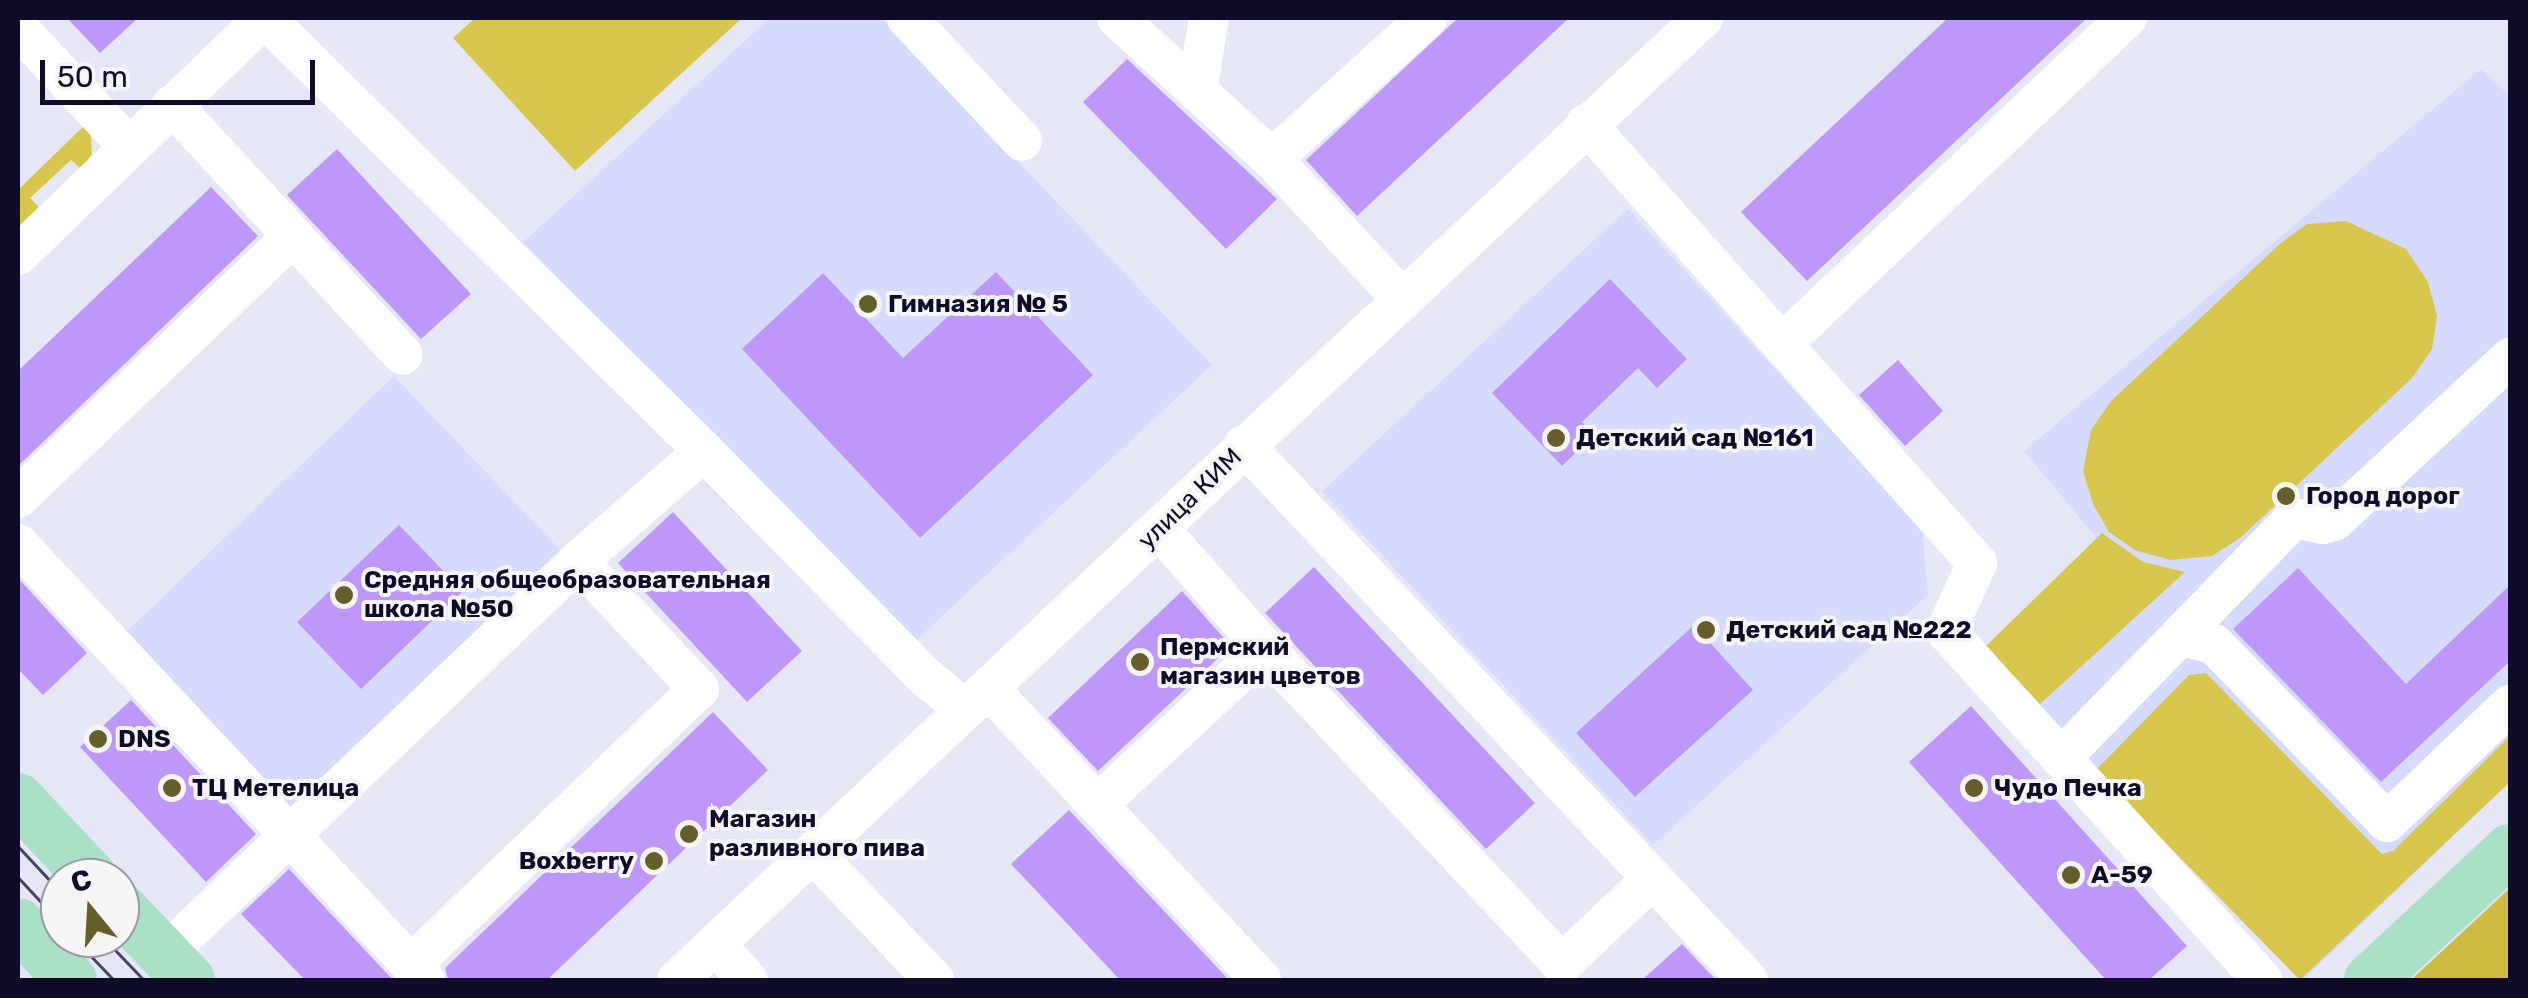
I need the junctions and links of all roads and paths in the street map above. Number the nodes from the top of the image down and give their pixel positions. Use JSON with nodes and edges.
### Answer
{"nodes":[{"id":1,"x":264,"y":18,"type":"edge"},
{"id":2,"x":907,"y":18,"type":"edge"},
{"id":3,"x":1117,"y":18,"type":"edge"},
{"id":4,"x":1208,"y":18,"type":"edge"},
{"id":5,"x":1427,"y":18,"type":"edge"},
{"id":6,"x":1703,"y":18,"type":"edge"},
{"id":7,"x":2128,"y":18,"type":"edge"},
{"id":8,"x":18,"y":28,"type":"edge"},
{"id":9,"x":1197,"y":91,"type":"junction"},
{"id":10,"x":172,"y":106,"type":"junction"},
{"id":11,"x":1586,"y":124,"type":"junction"},
{"id":12,"x":1022,"y":142,"type":"dead end"},
{"id":13,"x":129,"y":147,"type":"junction"},
{"id":14,"x":1272,"y":159,"type":"junction"},
{"id":15,"x":294,"y":236,"type":"junction"},
{"id":16,"x":18,"y":255,"type":"edge"},
{"id":17,"x":1401,"y":298,"type":"junction"},
{"id":18,"x":1783,"y":343,"type":"junction"},
{"id":19,"x":403,"y":355,"type":"dead end"},
{"id":20,"x":2510,"y":358,"type":"edge"},
{"id":21,"x":1244,"y":445,"type":"junction"},
{"id":22,"x":704,"y":451,"type":"junction"},
{"id":23,"x":18,"y":498,"type":"edge"},
{"id":24,"x":1159,"y":529,"type":"junction"},
{"id":25,"x":18,"y":544,"type":"edge"},
{"id":26,"x":578,"y":561,"type":"junction"},
{"id":27,"x":2182,"y":636,"type":"junction"},
{"id":28,"x":1266,"y":649,"type":"junction"},
{"id":29,"x":978,"y":700,"type":"junction"},
{"id":30,"x":2510,"y":705,"type":"edge"},
{"id":31,"x":2061,"y":758,"type":"junction"},
{"id":32,"x":18,"y":799,"type":"edge"},
{"id":33,"x":1098,"y":804,"type":"junction"},
{"id":34,"x":291,"y":836,"type":"junction"},
{"id":35,"x":2510,"y":850,"type":"edge"},
{"id":36,"x":815,"y":855,"type":"junction"},
{"id":37,"x":73,"y":858,"type":"edge"},
{"id":38,"x":1652,"y":878,"type":"junction"},
{"id":39,"x":140,"y":929,"type":"edge"},
{"id":40,"x":20,"y":931,"type":"edge"},
{"id":41,"x":716,"y":945,"type":"junction"},
{"id":42,"x":177,"y":968,"type":"edge"},
{"id":43,"x":418,"y":973,"type":"edge"},
{"id":44,"x":71,"y":980,"type":"edge"},
{"id":45,"x":677,"y":980,"type":"edge"},
{"id":46,"x":748,"y":980,"type":"edge"},
{"id":47,"x":934,"y":980,"type":"edge"},
{"id":48,"x":1261,"y":980,"type":"edge"},
{"id":49,"x":1748,"y":980,"type":"edge"},
{"id":50,"x":2262,"y":980,"type":"edge"},
{"id":51,"x":2370,"y":980,"type":"edge"}],
"edges":[{"from":1,"to":10,"type":"street"},
{"from":1,"to":22,"type":"street"},
{"from":2,"to":12,"type":"street"},
{"from":3,"to":9,"type":"street"},
{"from":4,"to":9,"type":"street"},
{"from":5,"to":14,"type":"street"},
{"from":6,"to":11,"type":"street","name":"улица КИМ"},
{"from":7,"to":18,"type":"street"},
{"from":8,"to":13,"type":"street"},
{"from":9,"to":14,"type":"street"},
{"from":10,"to":13,"type":"street"},
{"from":10,"to":15,"type":"street"},
{"from":11,"to":17,"type":"street","name":"улица КИМ"},
{"from":11,"to":18,"type":"street"},
{"from":13,"to":16,"type":"street"},
{"from":14,"to":17,"type":"street"},
{"from":15,"to":19,"type":"street"},
{"from":15,"to":23,"type":"street"},
{"from":17,"to":21,"type":"street","name":"улица КИМ"},
{"from":18,"to":31,"type":"street"},
{"from":20,"to":27,"type":"street"},
{"from":21,"to":24,"type":"street","name":"улица КИМ"},
{"from":21,"to":38,"type":"street"},
{"from":22,"to":26,"type":"street"},
{"from":22,"to":29,"type":"street"},
{"from":24,"to":28,"type":"street"},
{"from":24,"to":29,"type":"street","name":"улица КИМ"},
{"from":25,"to":34,"type":"street"},
{"from":26,"to":34,"type":"street"},
{"from":26,"to":43,"type":"street"},
{"from":27,"to":30,"type":"street"},
{"from":27,"to":31,"type":"street"},
{"from":28,"to":33,"type":"street"},
{"from":28,"to":38,"type":"street"},
{"from":29,"to":33,"type":"street"},
{"from":29,"to":36,"type":"street","name":"улица КИМ"},
{"from":31,"to":50,"type":"street"},
{"from":32,"to":37,"type":"main road"},
{"from":33,"to":48,"type":"street"},
{"from":34,"to":42,"type":"street"},
{"from":34,"to":43,"type":"street"},
{"from":35,"to":51,"type":"main road"},
{"from":36,"to":41,"type":"street","name":"улица КИМ"},
{"from":36,"to":47,"type":"street"},
{"from":38,"to":49,"type":"street"},
{"from":39,"to":42,"type":"main road"},
{"from":40,"to":44,"type":"main road"},
{"from":41,"to":45,"type":"street","name":"улица КИМ"},
{"from":41,"to":46,"type":"street"}]}
